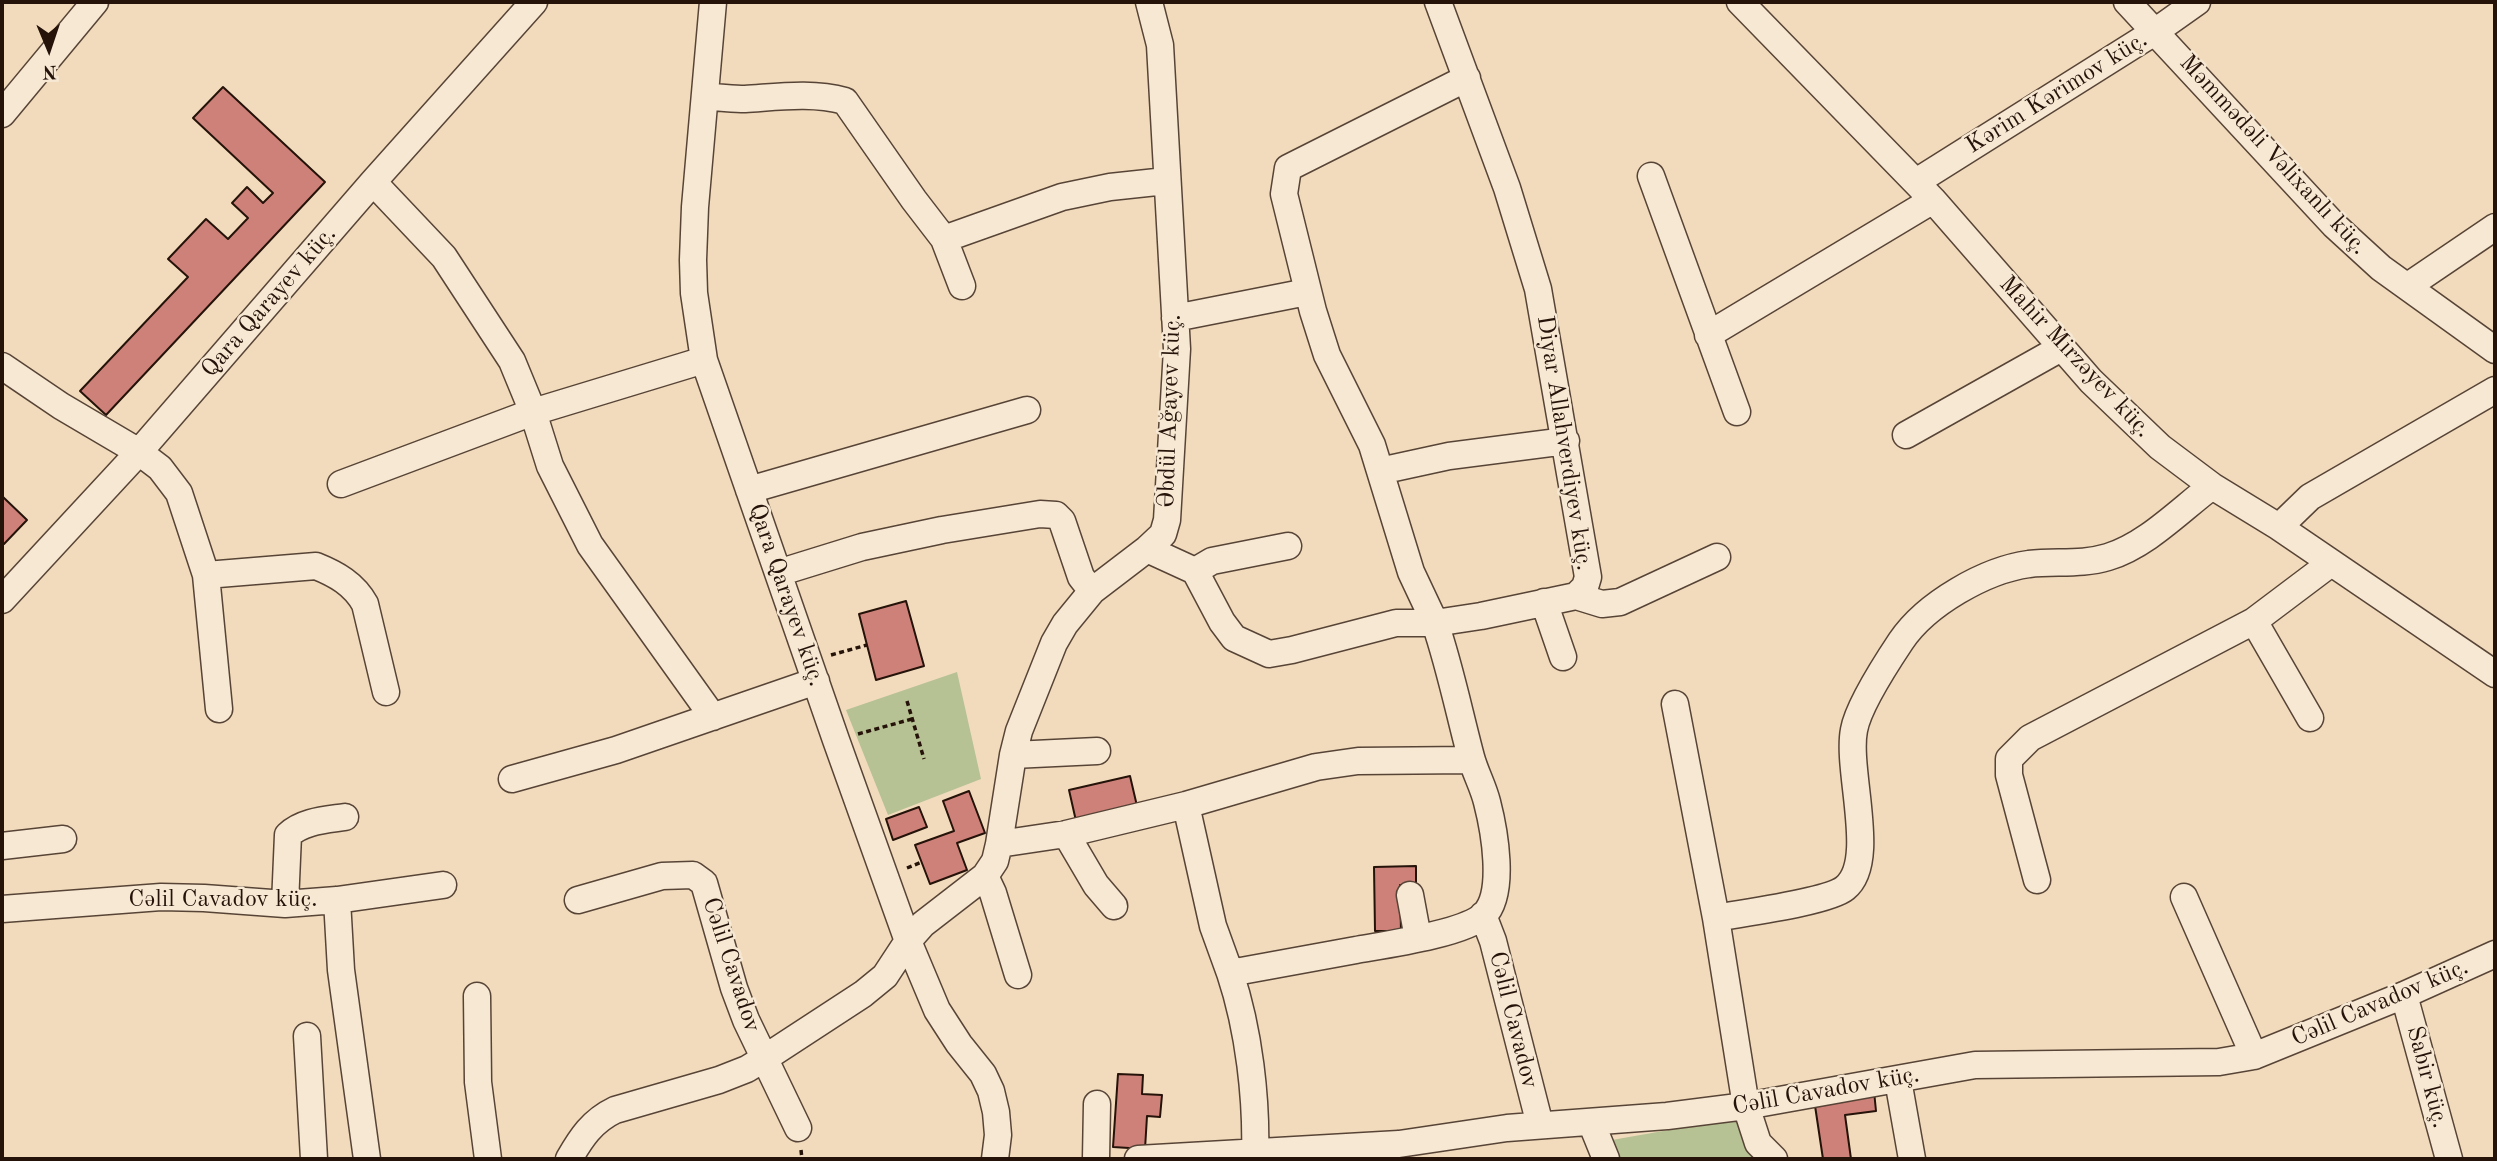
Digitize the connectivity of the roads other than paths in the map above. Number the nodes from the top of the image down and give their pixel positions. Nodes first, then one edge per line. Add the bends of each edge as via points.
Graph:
1 (94, 2) edge
2 (534, 2) edge
3 (713, 2) edge
4 (1149, 2) edge
5 (1438, 2) edge
6 (1740, 2) edge
7 (2127, 2) edge
8 (2197, 2) edge
9 (2156, 31) junction
10 (1468, 78) junction
11 (705, 97) junction
12 (2, 114) edge
13 (1650, 176) dead end
14 (1166, 181) junction
15 (373, 182) junction
16 (1924, 191) junction
17 (2495, 228) edge
18 (944, 239) junction
19 (962, 286) dead end
20 (2408, 286) junction
21 (1307, 292) junction
22 (1175, 318) junction
23 (1708, 335) junction
24 (2061, 348) junction
25 (2495, 350) edge
26 (704, 360) junction
27 (2, 366) edge
28 (2495, 390) edge
29 (1027, 410) dead end
30 (533, 412) junction
31 (1737, 412) dead end
32 (1906, 435) dead end
33 (1566, 440) junction
34 (139, 452) junction
35 (1380, 471) junction
36 (341, 484) dead end
37 (2212, 486) junction
38 (749, 490) junction
39 (2279, 527) junction
40 (1288, 546) dead end
41 (1147, 549) junction
42 (1717, 557) dead end
43 (2331, 563) junction
44 (1195, 571) junction
45 (778, 573) junction
46 (206, 575) junction
47 (1092, 591) junction
48 (1576, 596) junction
49 (2, 600) edge
50 (1544, 602) junction
51 (2254, 621) junction
52 (1435, 623) junction
53 (1563, 657) dead end
54 (812, 671) junction
55 (2495, 674) edge
56 (386, 692) dead end
57 (1675, 704) dead end
58 (219, 709) dead end
59 (713, 717) junction
60 (2310, 718) dead end
61 (1097, 751) dead end
62 (1013, 755) junction
63 (1471, 760) junction
64 (512, 779) dead end
65 (1186, 804) junction
66 (345, 817) dead end
67 (1066, 834) junction
68 (63, 839) dead end
69 (999, 844) junction
70 (2, 846) edge
71 (985, 876) junction
72 (2037, 880) dead end
73 (443, 885) dead end
74 (1410, 895) dead end
75 (2184, 897) dead end
76 (337, 900) junction
77 (578, 900) dead end
78 (285, 904) junction
79 (1114, 906) dead end
80 (2, 909) edge
81 (1483, 915) junction
82 (1716, 918) junction
83 (1418, 939) junction
84 (908, 941) junction
85 (2495, 954) edge
86 (1230, 973) junction
87 (1018, 975) dead end
88 (2404, 995) junction
89 (477, 996) dead end
90 (307, 1037) dead end
91 (2254, 1056) junction
92 (765, 1058) junction
93 (1898, 1080) junction
94 (1097, 1104) dead end
95 (1746, 1106) junction
96 (1591, 1122) junction
97 (1540, 1125) junction
98 (797, 1128) dead end
99 (1255, 1155) edge
100 (314, 1159) edge
101 (367, 1159) edge
102 (488, 1159) edge
103 (569, 1159) edge
104 (995, 1159) edge
105 (1096, 1159) edge
106 (1138, 1159) edge
107 (1606, 1159) edge
108 (1774, 1159) edge
109 (1912, 1159) edge
110 (2449, 1159) edge

1 - 12 street
2 - 15 street, Qara Qarayev küç.
3 - 11 street, Qara Qarayev küç.
4 - 14 street, Əbdül Ağayev küç. via 1160,45
5 - 10 street, Diyar Allahverdiyev küç.
6 - 16 street, Mahir Mirzəyev küç.
7 - 9 street, Məmmədəli Vəlixanlı küç.
8 - 9 street, Kərim Kərimov küç.
9 - 16 street, Kərim Kərimov küç.
9 - 20 street, Məmmədəli Vəlixanlı küç. via 2334,225
10 - 21 street via 1288,168 1284,194
10 - 33 street, Diyar Allahverdiyev küç. via 1538,289
11 - 18 street via 783,95 845,101
11 - 26 street, Qara Qarayev küç. via 693,260
13 - 23 street
14 - 18 street via 1062,197
14 - 22 street, Əbdül Ağayev küç.
15 - 30 street via 444,257 512,361
15 - 34 street, Qara Qarayev küç.
16 - 23 street, Kərim Kərimov küç.
16 - 24 street, Mahir Mirzəyev küç.
17 - 20 street
18 - 19 street
20 - 25 street, Məmmədəli Vəlixanlı küç.
21 - 22 street
21 - 35 street via 1327,355 1372,445
22 - 41 street, Əbdül Ağayev küç. via 1167,520 1163,534
23 - 31 street
24 - 32 street
24 - 37 street, Mahir Mirzəyev küç. via 2160,447
26 - 30 street
26 - 38 street, Qara Qarayev küç.
27 - 34 street
28 - 39 street via 2309,497
29 - 38 street
30 - 36 street
30 - 59 street via 550,466 590,545
33 - 35 street
33 - 48 street, Diyar Allahverdiyev küç. via 1588,577
34 - 46 street via 160,468 179,493
34 - 49 street, Qara Qarayev küç.
35 - 52 street via 1410,572
37 - 39 street, Mahir Mirzəyev küç.
37 - 82 street via 2138,544 2088,562 2004,569 1972,583 1921,618 1902,640 1854,729 1859,870 1845,888 1827,897
38 - 45 street, Qara Qarayev küç.
39 - 43 street, Mahir Mirzəyev küç.
40 - 44 street via 1212,561
41 - 44 street
41 - 47 street, Əbdül Ağayev küç.
42 - 48 street via 1620,602 1602,604
43 - 51 street
43 - 55 street, Mahir Mirzəyev küç.
44 - 52 street, Diyar Allahverdiyev küç. via 1234,638 1269,654 1396,623
45 - 47 street via 862,547 1041,514 1056,515 1062,521 1081,577
45 - 54 street, Qara Qarayev küç.
46 - 56 street via 316,566 333,572 358,591 365,604
46 - 58 street
47 - 62 street, Əbdül Ağayev küç. via 1054,643
48 - 50 street, Diyar Allahverdiyev küç.
50 - 52 street, Diyar Allahverdiyev küç.
50 - 53 street
51 - 60 street
51 - 72 street via 2030,738 2009,759 2009,775
52 - 63 street
54 - 59 street
54 - 84 street, Qara Qarayev küç.
57 - 82 street
59 - 64 street
61 - 62 street
62 - 69 street, Əbdül Ağayev küç.
63 - 65 street via 1358,761 1316,767
63 - 81 street via 1493,828 1497,873 1493,898
65 - 67 street
65 - 86 street via 1213,926
66 - 78 street via 307,823 288,835
67 - 69 street
67 - 79 street
68 - 70 street
69 - 71 street, Əbdül Ağayev küç.
71 - 84 street, Əbdül Ağayev küç.
71 - 87 street
73 - 76 street, Cəlil Cavadov küç.
74 - 83 street
75 - 91 street
76 - 78 street, Cəlil Cavadov küç.
76 - 101 street via 341,970
77 - 92 street, Cəlil Cavadov via 662,876 692,875 705,883 734,989
78 - 80 street, Cəlil Cavadov küç. via 160,897
81 - 83 street via 1458,928
81 - 97 street, Cəlil Cavadov
82 - 95 street
83 - 86 street
84 - 92 street, Əbdül Ağayev küç. via 885,976
84 - 104 street, Qara Qarayev küç. via 937,1010 991,1091 998,1135
85 - 88 street, Cəlil Cavadov küç.
86 - 99 street via 1249,1055
88 - 91 street, Cəlil Cavadov küç.
88 - 110 street, Sabir küç.
89 - 102 street via 478,1082
90 - 100 street
91 - 93 street, Cəlil Cavadov küç. via 2219,1062 1975,1065
92 - 98 street, Cəlil Cavadov
92 - 103 street, Əbdül Ağayev küç. via 719,1080 601,1117
93 - 95 street, Cəlil Cavadov küç.
93 - 109 street
94 - 105 street
95 - 96 street, Cəlil Cavadov küç.
95 - 108 street via 1758,1143
96 - 97 street, Cəlil Cavadov küç.
96 - 107 street
97 - 99 street, Cəlil Cavadov küç. via 1399,1144
99 - 106 street, Cəlil Cavadov küç.

